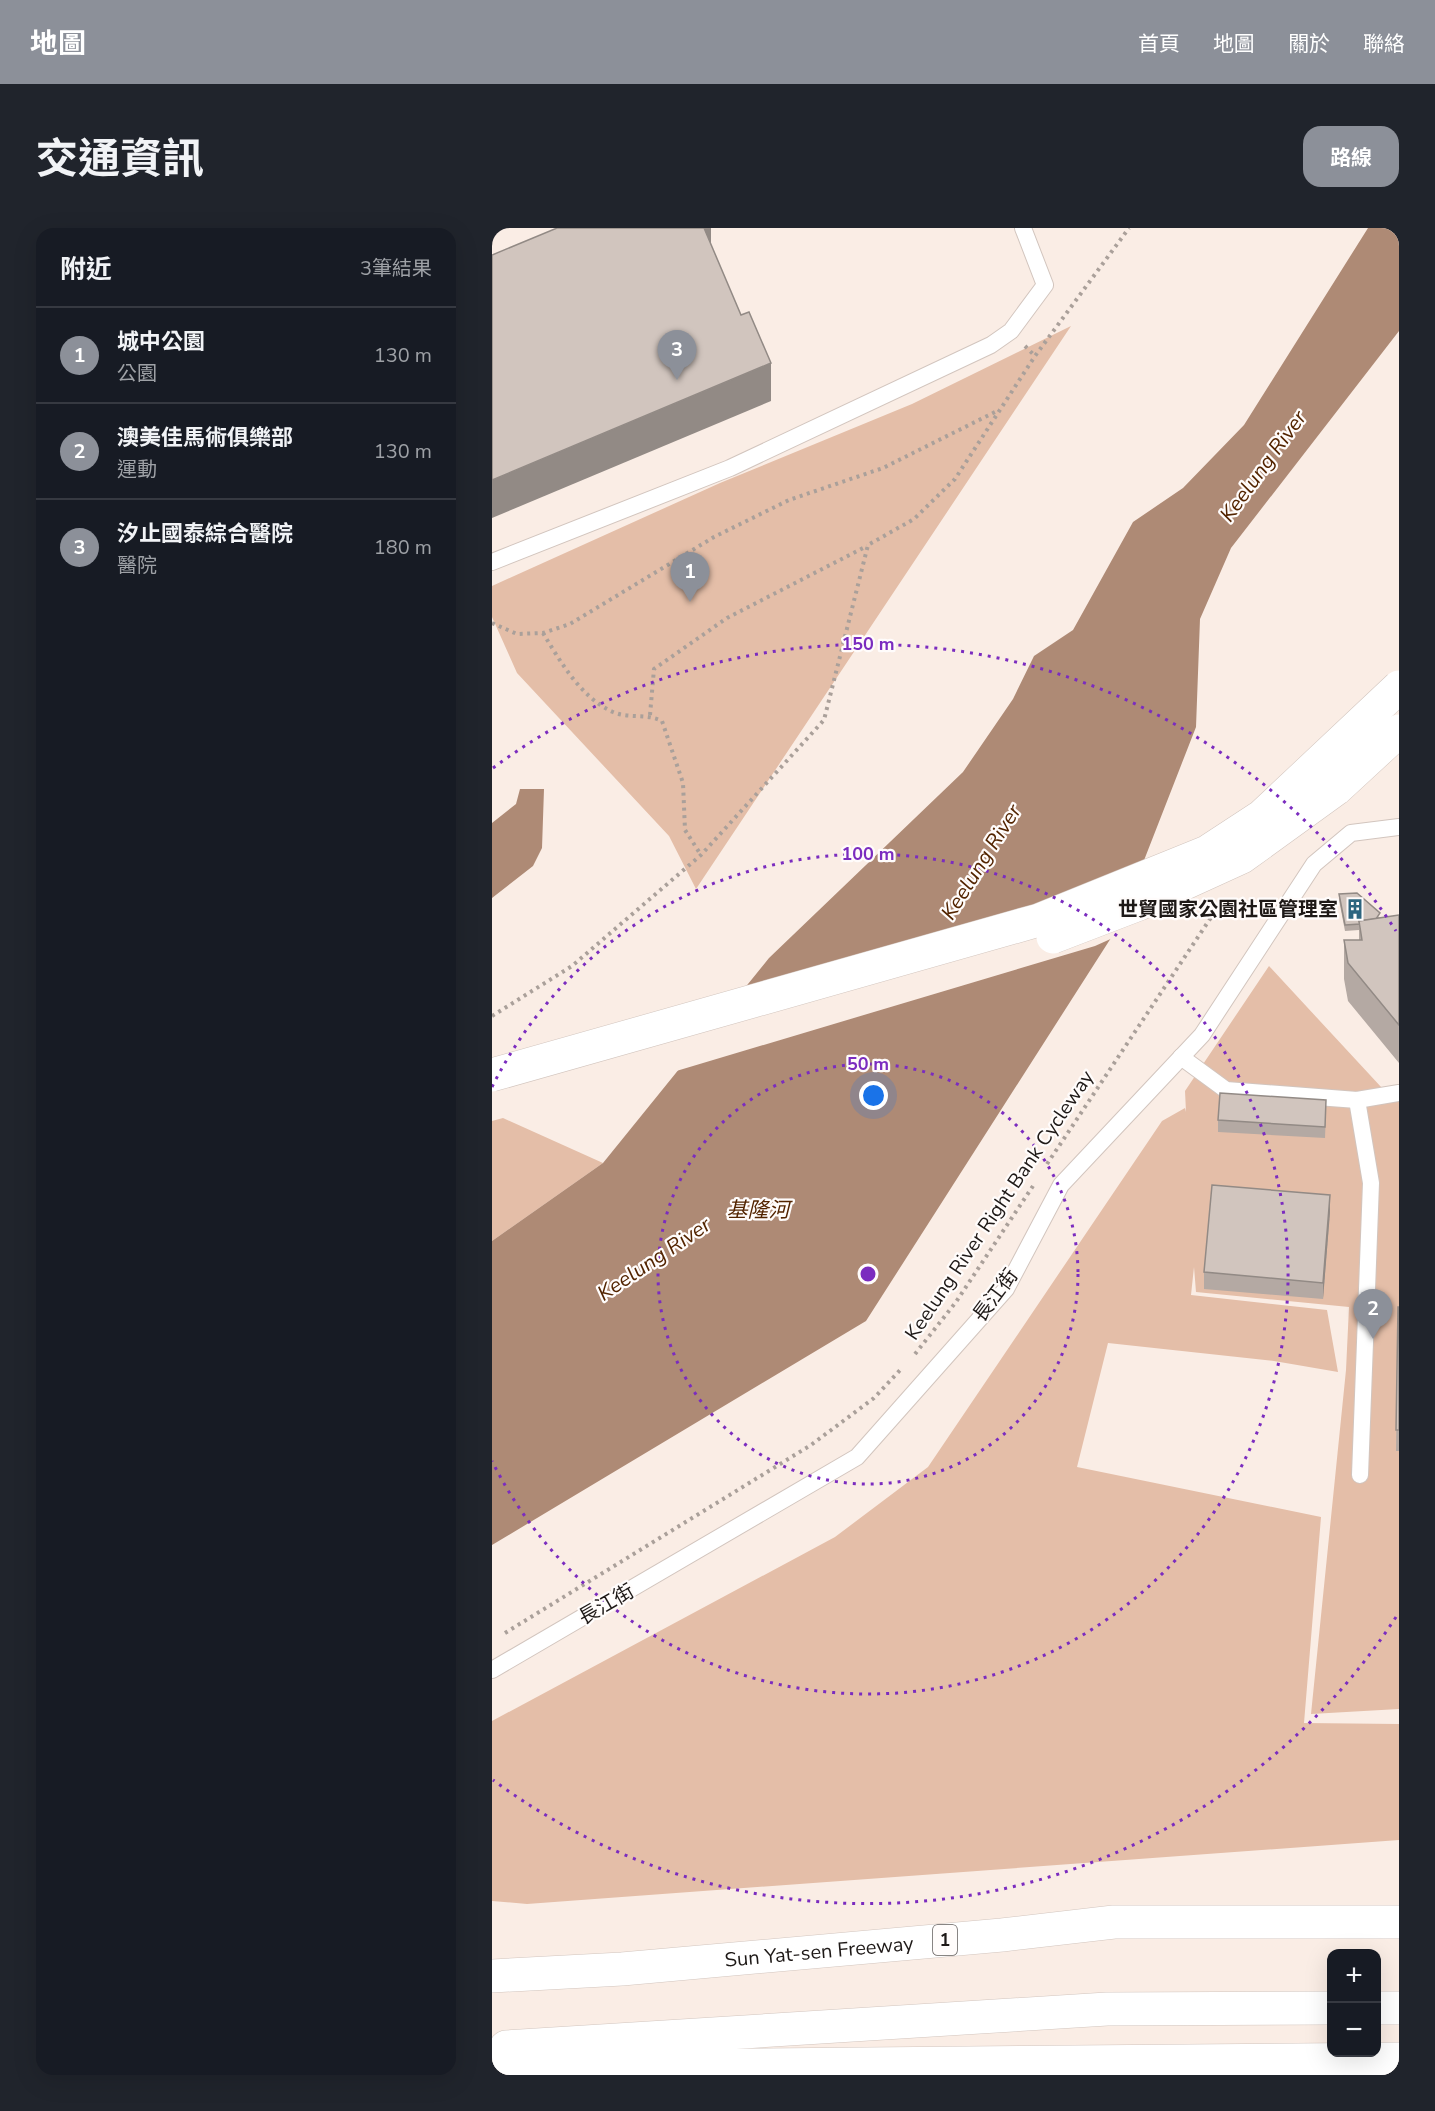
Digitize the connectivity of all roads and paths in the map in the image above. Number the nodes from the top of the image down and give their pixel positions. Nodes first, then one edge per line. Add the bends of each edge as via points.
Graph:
1 (1023, 228) edge
2 (1129, 228) edge
3 (1000, 410) junction
4 (868, 545) junction
5 (492, 562) edge
6 (492, 623) edge
7 (543, 633) junction
8 (1399, 687) edge
9 (650, 715) junction
10 (1399, 731) edge
11 (1399, 827) edge
12 (701, 855) junction
13 (1224, 898) dead end
14 (492, 1016) edge
15 (1181, 1058) junction
16 (492, 1075) edge
17 (1399, 1093) edge
18 (492, 1097) edge
19 (1357, 1100) junction
20 (1041, 1173) dead end
21 (1035, 1183) dead end
22 (1360, 1475) dead end
23 (502, 1635) dead end
24 (492, 1670) edge
25 (1399, 1922) edge
26 (492, 1976) edge
27 (1327, 2008) edge
28 (1381, 2008) edge
29 (1399, 2008) edge
30 (492, 2048) edge
31 (1399, 2059) edge
32 (492, 2062) edge

1 - 5 lane via 1045,285 1011,331 991,345 730,468
2 - 3 path
3 - 4 path via 955,479 914,519
3 - 7 path via 883,468 789,500 714,537 570,624
4 - 9 path via 727,618 654,669
4 - 12 path via 824,720
6 - 7 path via 517,634
7 - 9 path via 581,688 611,711 627,716
8 - 16 highway, bridge via 1262,816 1207,852 1038,920
9 - 12 path via 662,721 683,783 685,830
10 - 18 highway, bridge via 1336,789 1242,857 1068,933
11 - 15 lane, 長江街 via 1351,833 1314,864 1202,1035
12 - 14 path via 572,966
13 - 20 path, Keelung River Right Bank Cycleway
15 - 19 lane via 1226,1090
15 - 24 lane, 長江街 via 1061,1185 1006,1288 857,1457
17 - 19 lane
19 - 22 lane via 1371,1183
21 - 23 path, Keelung River Right Bank Cycleway via 956,1302 910,1361 874,1398 811,1445
25 - 26 highway, Sun Yat-sen Freeway / 1 via 1114,1922 634,1968
27 - 30 highway via 1107,2009
28 - 29 highway
31 - 32 highway via 551,2067

